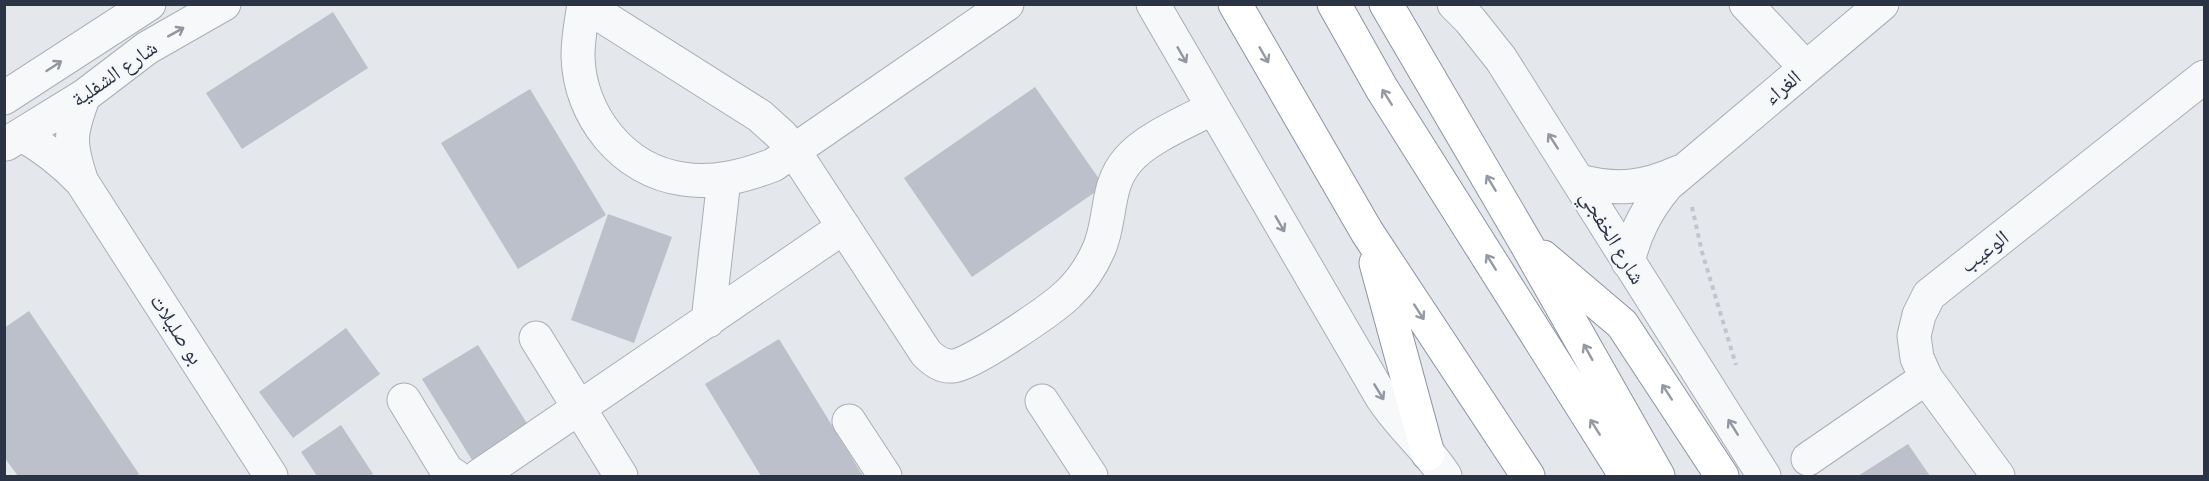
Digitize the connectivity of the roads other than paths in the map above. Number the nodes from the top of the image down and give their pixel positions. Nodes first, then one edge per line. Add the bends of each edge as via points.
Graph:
1 (149, 4) edge
2 (224, 4) edge
3 (1007, 4) edge
4 (1153, 4) edge
5 (1235, 4) edge
6 (1334, 4) edge
7 (1386, 4) edge
8 (1454, 4) edge
9 (1746, 4) edge
10 (1882, 4) edge
11 (583, 5) edge
12 (1805, 68) junction
13 (2205, 77) edge
14 (84, 96) junction
15 (4, 98) edge
16 (1213, 108) junction
17 (13, 140) edge
18 (794, 151) junction
19 (1684, 171) junction
20 (724, 179) junction
21 (1579, 181) junction
22 (82, 182) junction
23 (844, 227) junction
24 (1367, 232) junction
25 (1527, 245) junction
26 (1628, 262) junction
27 (708, 321) junction
28 (536, 338) dead end
29 (1926, 378) junction
30 (404, 400) dead end
31 (1042, 401) dead end
32 (580, 409) junction
33 (849, 421) dead end
34 (1808, 459) dead end
35 (1437, 465) edge
36 (271, 477) edge
37 (455, 477) edge
38 (479, 477) edge
39 (621, 477) edge
40 (885, 477) edge
41 (1091, 477) edge
42 (1527, 477) edge
43 (1626, 477) edge
44 (1658, 477) edge
45 (1722, 477) edge
46 (1764, 477) edge
47 (1998, 477) edge

15 -> 1 street, شارع الشفلية
14 -> 2 street, شارع الشفلية via 147,48
3 - 18 street
4 -> 16 street
5 -> 24 highway
43 -> 6 highway via 1382,89
25 -> 7 highway
21 -> 8 street, شارع الخفجي via 1501,59
9 - 12 street
10 - 12 street, الغراء
11 - 18 street via 760,116
11 - 20 street via 578,48 581,80 596,120 609,138 624,153 661,174 703,181
12 - 19 street, الغراء
13 - 29 street, الوعيب via 1929,295 1914,336 1917,358
14 - 17 street, شارع الشفلية
14 - 22 street, بو صليلات via 73,124 72,154
16 - 23 street via 1141,147 1120,170 1113,183 1099,249 1070,293 1051,310 960,365 942,365 926,353
16 -> 35 street via 1390,411
17 - 22 street, بو صليلات via 58,158
18 - 20 street via 773,165
18 - 23 street
19 - 21 street, الغراء via 1643,186 1621,188
19 - 26 street, الغراء via 1653,202 1633,241
20 - 27 street
21 - 26 street, شارع الخفجي
22 - 36 street, بو صليلات
23 - 27 street
24 - 35 highway
24 -> 42 highway
44 -> 25 highway
45 -> 25 highway via 1622,324
46 -> 26 street, شارع الخفجي
27 - 32 street
28 - 32 street
29 - 34 street
29 - 47 street, الوعيب
30 - 37 street via 447,471
31 - 41 street
32 - 38 street
32 - 39 street
33 - 40 street

